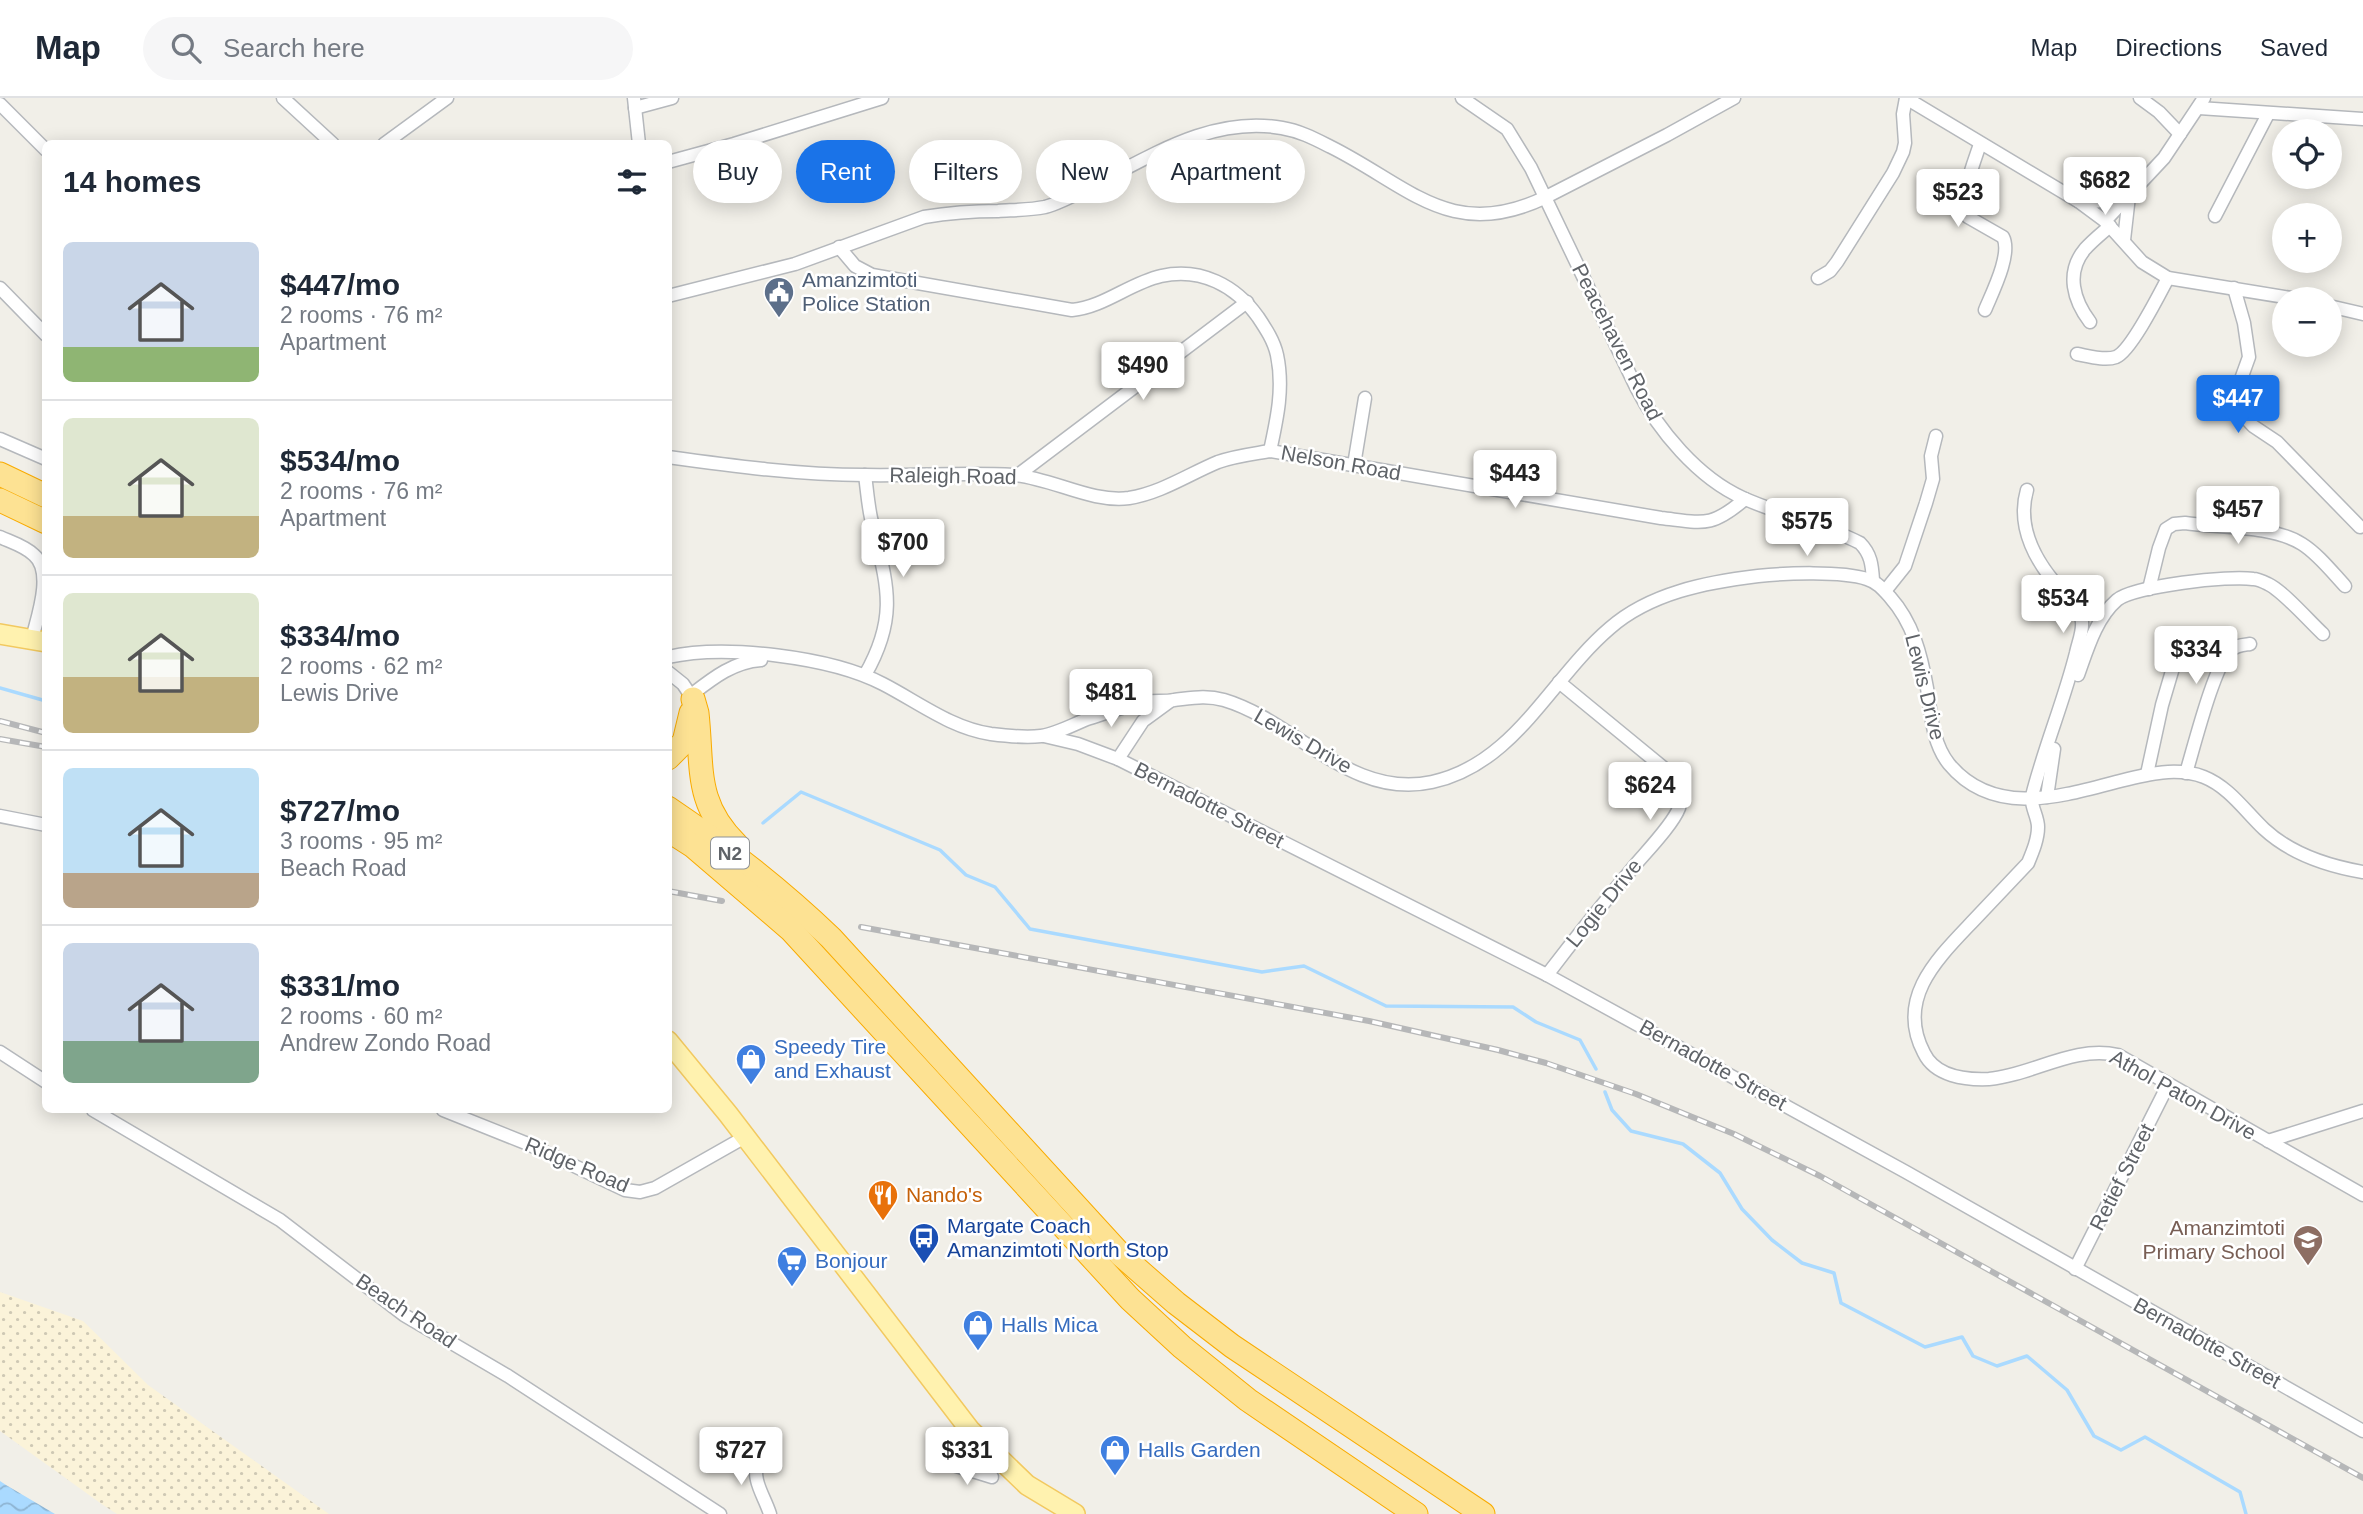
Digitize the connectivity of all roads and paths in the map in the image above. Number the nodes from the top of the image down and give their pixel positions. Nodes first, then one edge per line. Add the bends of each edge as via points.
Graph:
1 (283, 98) edge
2 (447, 98) edge
3 (672, 98) edge
4 (882, 98) edge
5 (1462, 98) edge
6 (1734, 98) edge
7 (1906, 98) edge
8 (2140, 98) edge
9 (863, 101) edge
10 (635, 103) edge
11 (2201, 103) edge
12 (0, 104) edge
13 (2268, 114) junction
14 (2363, 119) edge
15 (2180, 134) junction
16 (329, 140) edge
17 (389, 140) edge
18 (639, 140) edge
19 (1980, 144) junction
20 (42, 146) edge
21 (672, 161) edge
22 (2129, 196) junction
23 (1544, 198) junction
24 (2078, 201) junction
25 (2215, 216) dead end
26 (2107, 223) junction
27 (2124, 240) junction
28 (839, 247) junction
29 (1818, 278) dead end
30 (2168, 278) junction
31 (0, 288) edge
32 (2234, 288) junction
33 (672, 295) edge
34 (2272, 295) edge
35 (1247, 302) junction
36 (2342, 309) edge
37 (1985, 310) dead end
38 (2363, 314) edge
39 (2090, 322) dead end
40 (42, 331) edge
41 (2077, 354) dead end
42 (1365, 398) dead end
43 (1936, 436) dead end
44 (0, 439) edge
45 (1270, 451) junction
46 (42, 457) edge
47 (672, 457) edge
48 (1354, 465) junction
49 (0, 474) edge
50 (865, 475) junction
51 (1018, 475) junction
52 (2027, 490) dead end
53 (42, 494) edge
54 (1745, 499) junction
55 (0, 500) edge
56 (42, 520) edge
57 (2360, 527) dead end
58 (0, 537) edge
59 (42, 568) edge
60 (1873, 580) junction
61 (42, 584) edge
62 (2345, 586) dead end
63 (2149, 589) junction
64 (1885, 591) junction
65 (0, 634) edge
66 (2323, 634) dead end
67 (39, 641) edge
68 (2250, 644) dead end
69 (672, 656) edge
70 (786, 657) junction
71 (2175, 661) dead end
72 (865, 675) junction
73 (672, 676) edge
74 (1559, 682) junction
75 (692, 697) junction
76 (1173, 701) junction
77 (1044, 736) junction
78 (672, 754) edge
79 (1118, 759) junction
80 (2186, 773) junction
81 (2147, 774) junction
82 (2047, 797) junction
83 (2031, 800) junction
84 (672, 811) edge
85 (0, 816) edge
86 (42, 824) edge
87 (672, 833) edge
88 (2363, 872) edge
89 (811, 919) junction
90 (1547, 975) junction
91 (672, 1046) edge
92 (0, 1052) edge
93 (42, 1080) edge
94 (2168, 1084) junction
95 (2363, 1111) edge
96 (98, 1113) edge
97 (450, 1113) edge
98 (745, 1137) junction
99 (2267, 1141) junction
100 (2363, 1195) edge
101 (2075, 1269) junction
102 (2363, 1431) edge
103 (758, 1460) dead end
104 (950, 1464) dead end
105 (992, 1477) dead end
106 (720, 1514) edge
107 (770, 1514) edge
108 (1075, 1514) edge
109 (1416, 1514) edge
110 (1483, 1514) edge

1 - 16 street
2 - 17 street
3 - 10 street
4 - 9 street
5 - 23 street, Peacehaven Road via 1514,137
6 - 23 street
7 - 19 street
7 - 29 street via 1905,142 1894,173 1837,262
8 - 15 street
9 - 21 street
10 - 18 street
11 - 13 street
11 - 15 street
12 - 20 street
13 - 14 street
13 - 25 street
15 - 22 street
19 - 24 street
19 - 37 street via 1964,212 2006,243
22 - 24 street
22 - 26 street
22 - 27 street
23 - 28 street via 1503,213 1454,212 1415,197 1308,135 1239,125 1201,133 1046,206 934,215
23 - 54 street, Peacehaven Road via 1655,421 1709,477
24 - 26 street
26 - 27 street
26 - 39 street via 2083,250 2076,266 2075,297
27 - 30 street via 2142,262
28 - 33 street via 794,264
28 - 35 street, Nelson Road via 855,266 872,275 1054,309 1088,309 1145,280 1172,274 1220,282
30 - 32 street
30 - 41 street via 2124,352 2112,358
31 - 40 street
32 - 34 street
32 - 57 street via 2249,357 2235,393 2240,412 2277,442
35 - 45 street, Nelson Road via 1270,334 1277,353 1279,408
35 - 51 street
36 - 38 street
42 - 48 street
43 - 64 street via 1926,503 1905,566
44 - 46 street
45 - 48 street, Nelson Road
45 - 51 street, Raleigh Road via 1224,460 1129,498 1109,498
47 - 50 street, Raleigh Road via 793,472
48 - 54 street, Nelson Road via 1696,522 1723,517
49 - 53 highway
50 - 51 street, Raleigh Road
50 - 72 street via 887,582 887,612 878,649
52 - 83 street via 2023,518 2029,542 2082,622
54 - 60 street, Peacehaven Road via 1860,543 1871,560
55 - 56 highway
58 - 59 street via 33,553
60 - 64 street, Lewis Drive
60 - 74 street, Lewis Drive via 1848,575 1766,575 1686,590 1650,602 1612,626
61 - 67 street
62 - 63 street via 2304,545 2286,536 2185,523 2166,529
63 - 66 street via 2254,579 2270,584
63 - 82 street via 2118,599 2088,646 2054,750
64 - 83 street, Lewis Drive via 1911,627 1931,718 1948,763 1982,790
65 - 67 main road
68 - 80 street via 2230,651 2220,666
69 - 70 street, Lewis Drive via 714,652
70 - 72 street, Lewis Drive
70 - 75 street via 723,671
71 - 81 street
72 - 77 street, Lewis Drive via 959,725 985,733
73 - 75 street
74 - 76 street, Lewis Drive via 1522,727 1483,761 1455,775 1411,785 1343,767 1257,713 1220,699 1194,696
74 - 90 street, Logie Drive via 1665,769 1680,798 1679,809 1662,833
75 - 78 highway via 684,742
75 - 89 highway via 705,800 712,814 726,835
76 - 77 street, Lewis Drive via 1149,701
76 - 79 street, Lewis Drive via 1143,721
77 - 79 street, Bernadotte Street
79 - 90 street, Bernadotte Street
80 - 81 street, Lewis Drive
80 - 88 street, Lewis Drive via 2207,778 2229,793 2268,833 2289,847 2316,861
81 - 82 street, Lewis Drive
82 - 83 street, Lewis Drive
83 - 94 street, Athol Paton Drive via 2038,827 2028,863 1925,977 1914,1022 1918,1043 1928,1061 1944,1073 1967,1078 2021,1074 2102,1051 2118,1055
84 - 89 highway, N2
85 - 86 street
87 - 109 highway, N2 via 791,930 1130,1299 1182,1347 1248,1400
89 - 110 highway, N2 via 1120,1254 1232,1346
90 - 101 street, Bernadotte Street
91 - 98 main road
92 - 93 street
94 - 99 street, Athol Paton Drive
94 - 101 street, Retief Street
95 - 99 street
96 - 106 street, Beach Road via 281,1220 404,1315 519,1383
97 - 98 street, Ridge Road via 625,1190 640,1192
98 - 108 main road via 970,1430 1027,1485
99 - 100 street, Athol Paton Drive
101 - 102 street, Bernadotte Street
103 - 107 street via 756,1480
104 - 105 street

